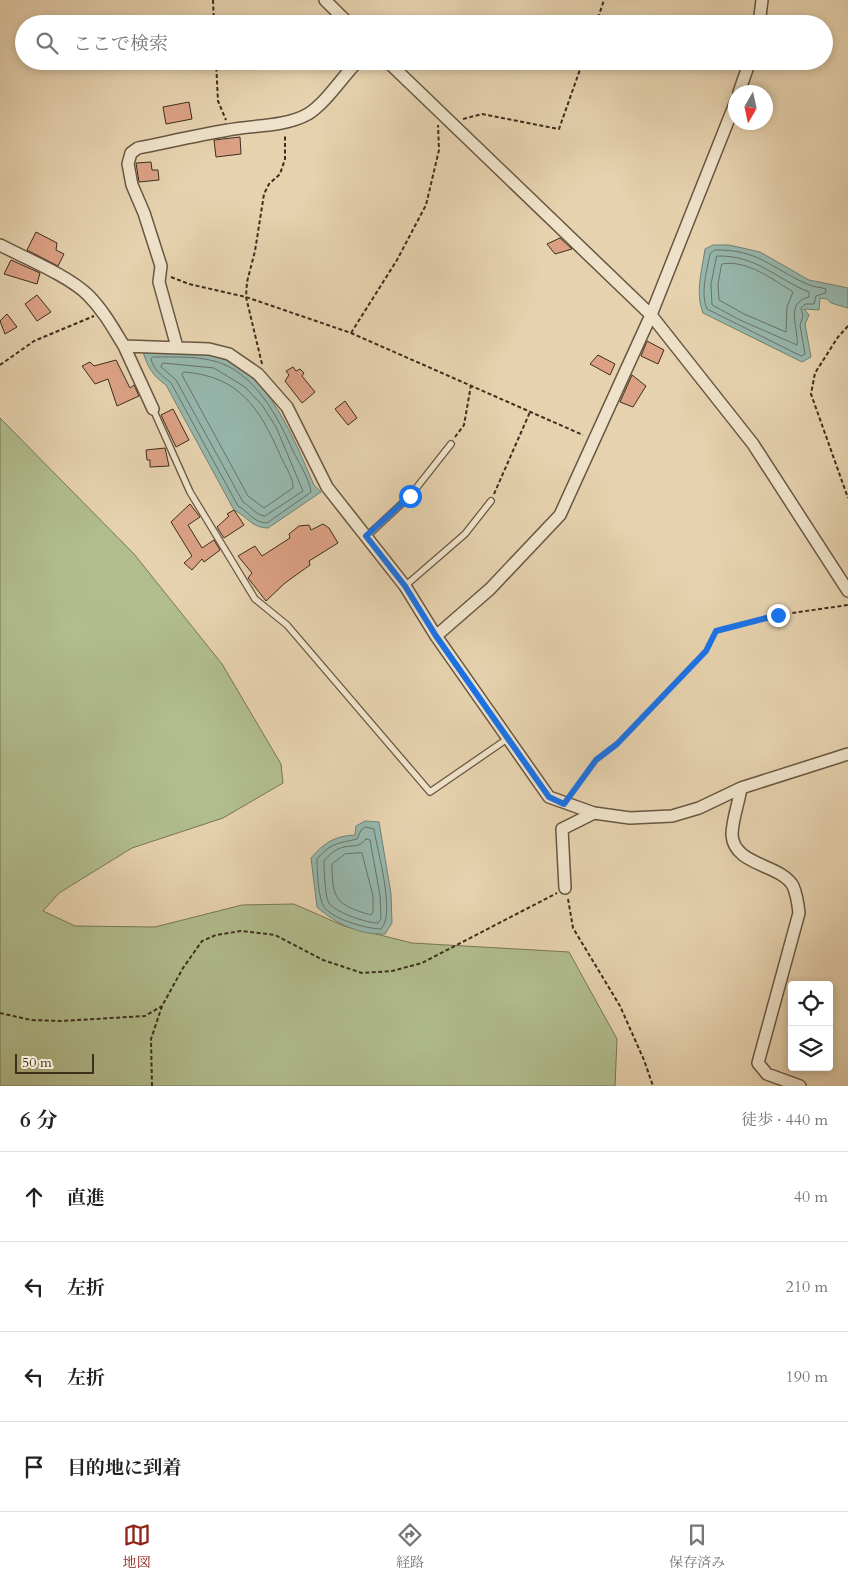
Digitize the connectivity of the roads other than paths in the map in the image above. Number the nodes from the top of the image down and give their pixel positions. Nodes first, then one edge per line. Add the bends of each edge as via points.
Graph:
1 (325, 0) edge
2 (762, 0) edge
3 (340, 15) edge
4 (760, 15) edge
5 (349, 70) edge
6 (396, 70) edge
7 (747, 70) edge
8 (741, 85) edge
9 (728, 121) edge
10 (0, 245) edge
11 (651, 315) junction
12 (124, 346) junction
13 (177, 347) junction
14 (152, 409) joint
15 (451, 444) road end
16 (491, 501) road end
17 (366, 536) junction
18 (405, 586) junction
19 (848, 591) edge
20 (436, 636) junction
21 (507, 739) junction
22 (848, 754) edge
23 (741, 788) junction
24 (594, 814) junction
25 (565, 888) road end
26 (800, 1086) edge

1 - 3 street
2 - 4 street
5 - 13 street via 322,104 306,115 285,122 229,129 131,152 128,164 132,185 161,266 159,282
6 - 11 street
7 - 8 street
9 - 11 street
10 - 12 street via 87,294 103,312
11 - 19 street via 753,444
11 - 20 street via 560,515 490,589
12 - 13 street
12 - 14 street
13 - 17 street via 229,354 258,374 287,407 327,487
14 - 21 lane via 190,492 255,598 287,625 430,792
15 - 17 lane via 410,496
16 - 18 lane via 465,534
17 - 18 street
18 - 20 street
20 - 21 street
21 - 24 street via 549,797
22 - 23 street
23 - 24 street via 699,808 672,816 630,818
23 - 26 street via 732,835 736,845 761,866 781,874 792,884 798,913 758,1063 767,1074
24 - 25 street via 562,829

